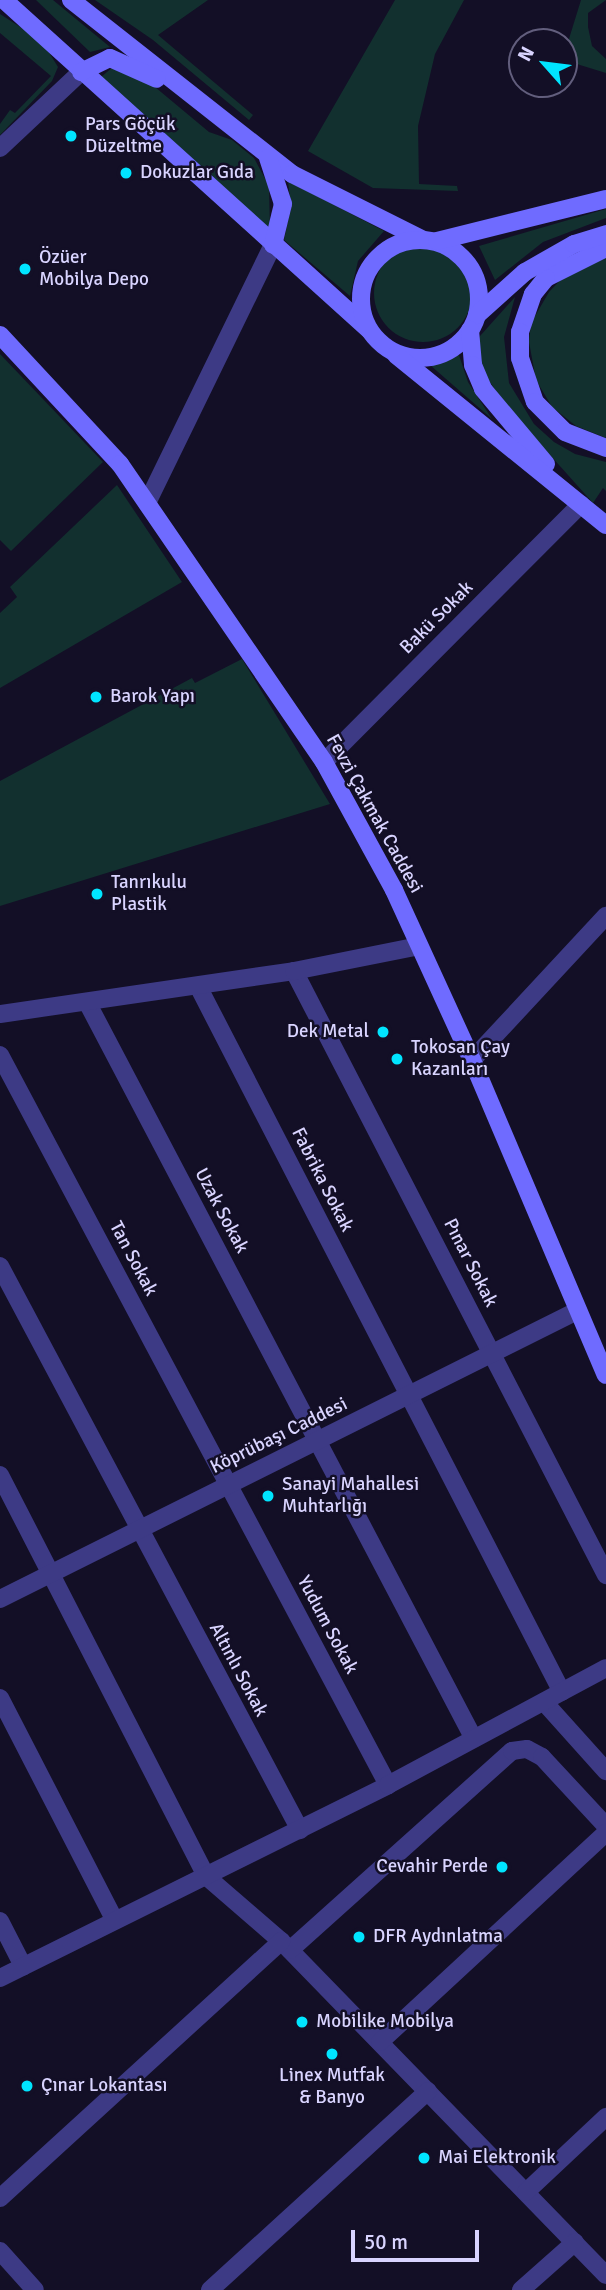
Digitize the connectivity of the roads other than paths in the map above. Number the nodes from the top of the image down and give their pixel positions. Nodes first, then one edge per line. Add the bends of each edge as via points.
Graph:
1 (5, 0) edge
2 (71, 0) edge
3 (81, 72) junction
4 (207, 106) junction
5 (0, 148) edge
6 (265, 153) junction
7 (606, 199) edge
8 (606, 233) edge
9 (429, 240) junction
10 (274, 245) junction
11 (606, 248) edge
12 (474, 323) junction
13 (369, 330) junction
14 (0, 335) edge
15 (391, 350) junction
16 (606, 448) edge
17 (147, 503) junction
18 (581, 503) junction
19 (606, 525) edge
20 (324, 762) junction
21 (606, 916) edge
22 (419, 946) junction
23 (294, 971) junction
24 (198, 986) junction
25 (87, 1002) junction
26 (0, 1014) edge
27 (0, 1055) edge
28 (472, 1060) junction
29 (0, 1266) edge
30 (577, 1311) junction
31 (493, 1353) junction
32 (606, 1375) edge
33 (410, 1394) junction
34 (318, 1440) junction
35 (0, 1475) edge
36 (229, 1484) junction
37 (139, 1529) junction
38 (51, 1574) junction
39 (606, 1575) edge
40 (0, 1599) edge
41 (606, 1668) edge
42 (562, 1692) junction
43 (0, 1698) edge
44 (544, 1702) junction
45 (474, 1739) junction
46 (606, 1771) edge
47 (388, 1785) junction
48 (606, 1826) edge
49 (300, 1830) junction
50 (606, 1833) edge
51 (207, 1877) junction
52 (114, 1919) junction
53 (0, 1921) edge
54 (285, 1945) junction
55 (23, 1966) junction
56 (0, 1978) edge
57 (380, 2042) junction
58 (428, 2091) junction
59 (606, 2117) edge
60 (526, 2192) junction
61 (0, 2198) edge
62 (575, 2242) junction
63 (0, 2251) edge
64 (606, 2274) edge
65 (36, 2290) edge
66 (211, 2290) edge
67 (521, 2290) edge

1 - 3 main road
2 - 4 main road
3 - 4 main road via 102,60 120,60
3 - 5 street
3 - 10 main road
4 - 6 main road
6 - 9 main road via 328,195
6 - 10 main road via 283,204
7 - 9 main road
8 - 12 main road via 574,244 525,272
9 - 12 main road via 454,249 472,270 480,297
9 - 13 main road via 391,247 368,269 360,300
10 - 13 main road
10 - 17 street
11 - 16 main road via 546,278 533,294 520,332 520,358 535,402 565,432
12 - 15 main road via 458,344 434,356 407,357
12 - 18 main road via 473,365 483,389
13 - 15 main road
14 - 17 main road, Fevzi Çakmak Caddesi via 78,415
15 - 18 main road
17 - 20 main road, Fevzi Çakmak Caddesi
18 - 19 main road
18 - 20 street, Bakü Sokak
20 - 22 main road, Fevzi Çakmak Caddesi
21 - 28 street
22 - 23 street
22 - 28 main road, Fevzi Çakmak Caddesi
23 - 24 street
23 - 31 street, Pınar Sokak
24 - 25 street
24 - 33 street, Fabrika Sokak
25 - 26 street
25 - 34 street, Uzak Sokak
27 - 36 street, Tan Sokak
28 - 30 main road, Fevzi Çakmak Caddesi
29 - 37 street, Altınlı Sokak
30 - 31 street, Köprübaşı Caddesi
30 - 32 main road, Fevzi Çakmak Caddesi
31 - 33 street, Köprübaşı Caddesi
31 - 39 street, Pınar Sokak
33 - 34 street, Köprübaşı Caddesi
33 - 42 street, Fabrika Sokak
34 - 36 street, Köprübaşı Caddesi
34 - 45 street, Uzak Sokak
35 - 38 street
36 - 37 street, Köprübaşı Caddesi
36 - 47 street, Yudum Sokak
37 - 38 street, Köprübaşı Caddesi
37 - 49 street, Altınlı Sokak
38 - 40 street, Köprübaşı Caddesi
38 - 51 street
41 - 42 street
42 - 44 street
43 - 52 street
44 - 45 street
44 - 46 street
45 - 47 street
47 - 49 street
48 - 54 street via 542,1757 527,1749 512,1751
49 - 51 street
50 - 57 street
51 - 52 street
51 - 54 street
52 - 55 street
53 - 55 street
54 - 57 street
54 - 61 street
55 - 56 street
57 - 58 street
58 - 60 street
58 - 66 street
59 - 60 street
60 - 62 street
62 - 64 street
62 - 67 street
63 - 65 street

